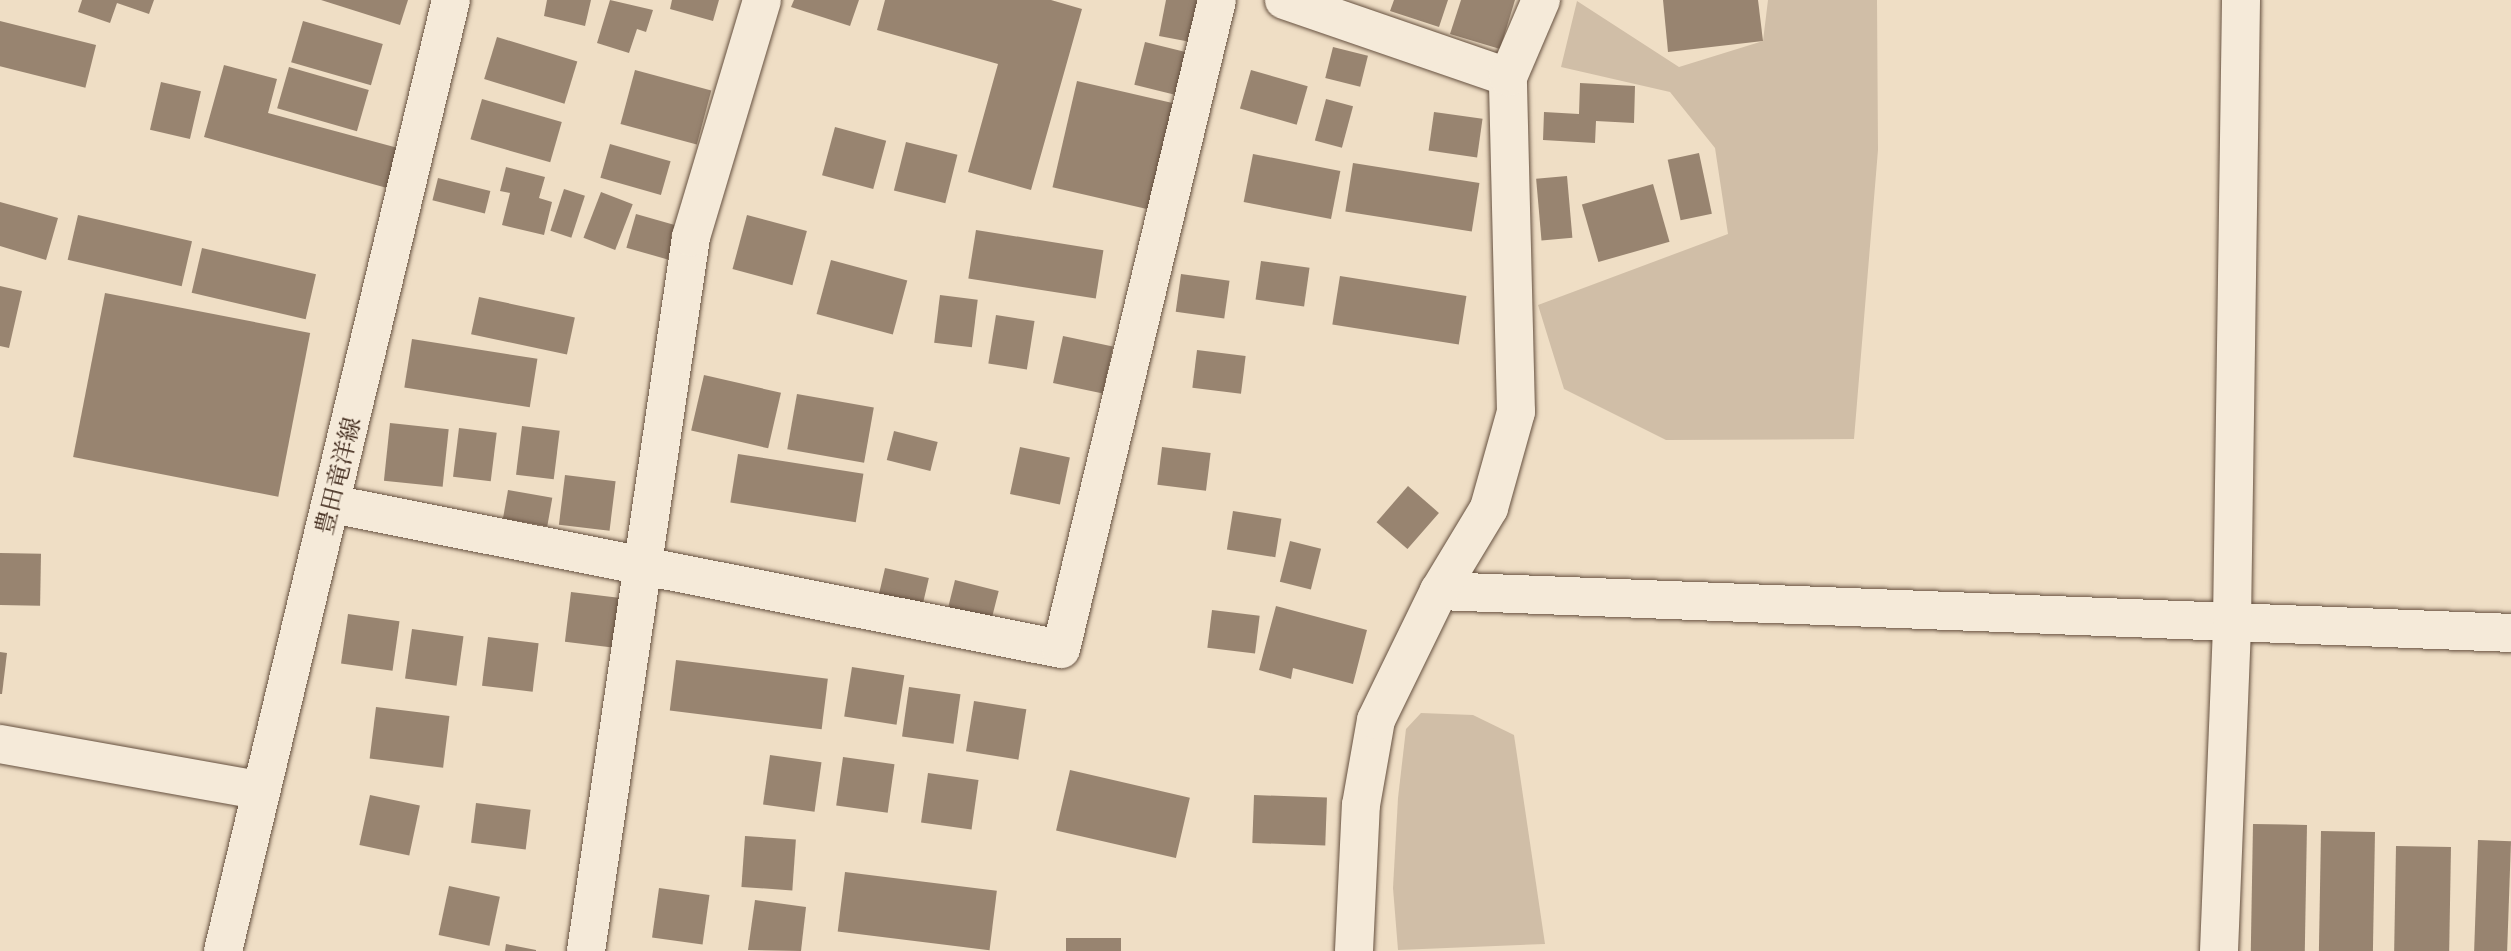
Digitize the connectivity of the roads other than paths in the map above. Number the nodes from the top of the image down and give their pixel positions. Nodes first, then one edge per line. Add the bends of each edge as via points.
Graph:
1 (451, 0) edge
2 (762, 0) edge
3 (1217, 0) edge
4 (1284, 0) edge
5 (1541, 0) edge
6 (2241, 0) edge
7 (1508, 77) junction
8 (332, 504) junction
9 (639, 563) junction
10 (1439, 591) junction
11 (2232, 622) junction
12 (2511, 634) edge
13 (0, 744) edge
14 (259, 790) junction
15 (223, 951) edge
16 (586, 951) edge
17 (1354, 951) edge
18 (2219, 951) edge

1 - 8 street, 豊田竜洋線
2 - 9 street via 691,237
3 - 9 street via 1061,649
4 - 7 street
5 - 7 street
6 - 11 street
7 - 10 street via 1517,412 1489,508
8 - 9 street
8 - 14 street, 豊田竜洋線
9 - 16 street
10 - 11 street
10 - 17 street via 1376,720 1361,805
11 - 12 street
11 - 18 street
13 - 14 street
14 - 15 street, 豊田竜洋線

